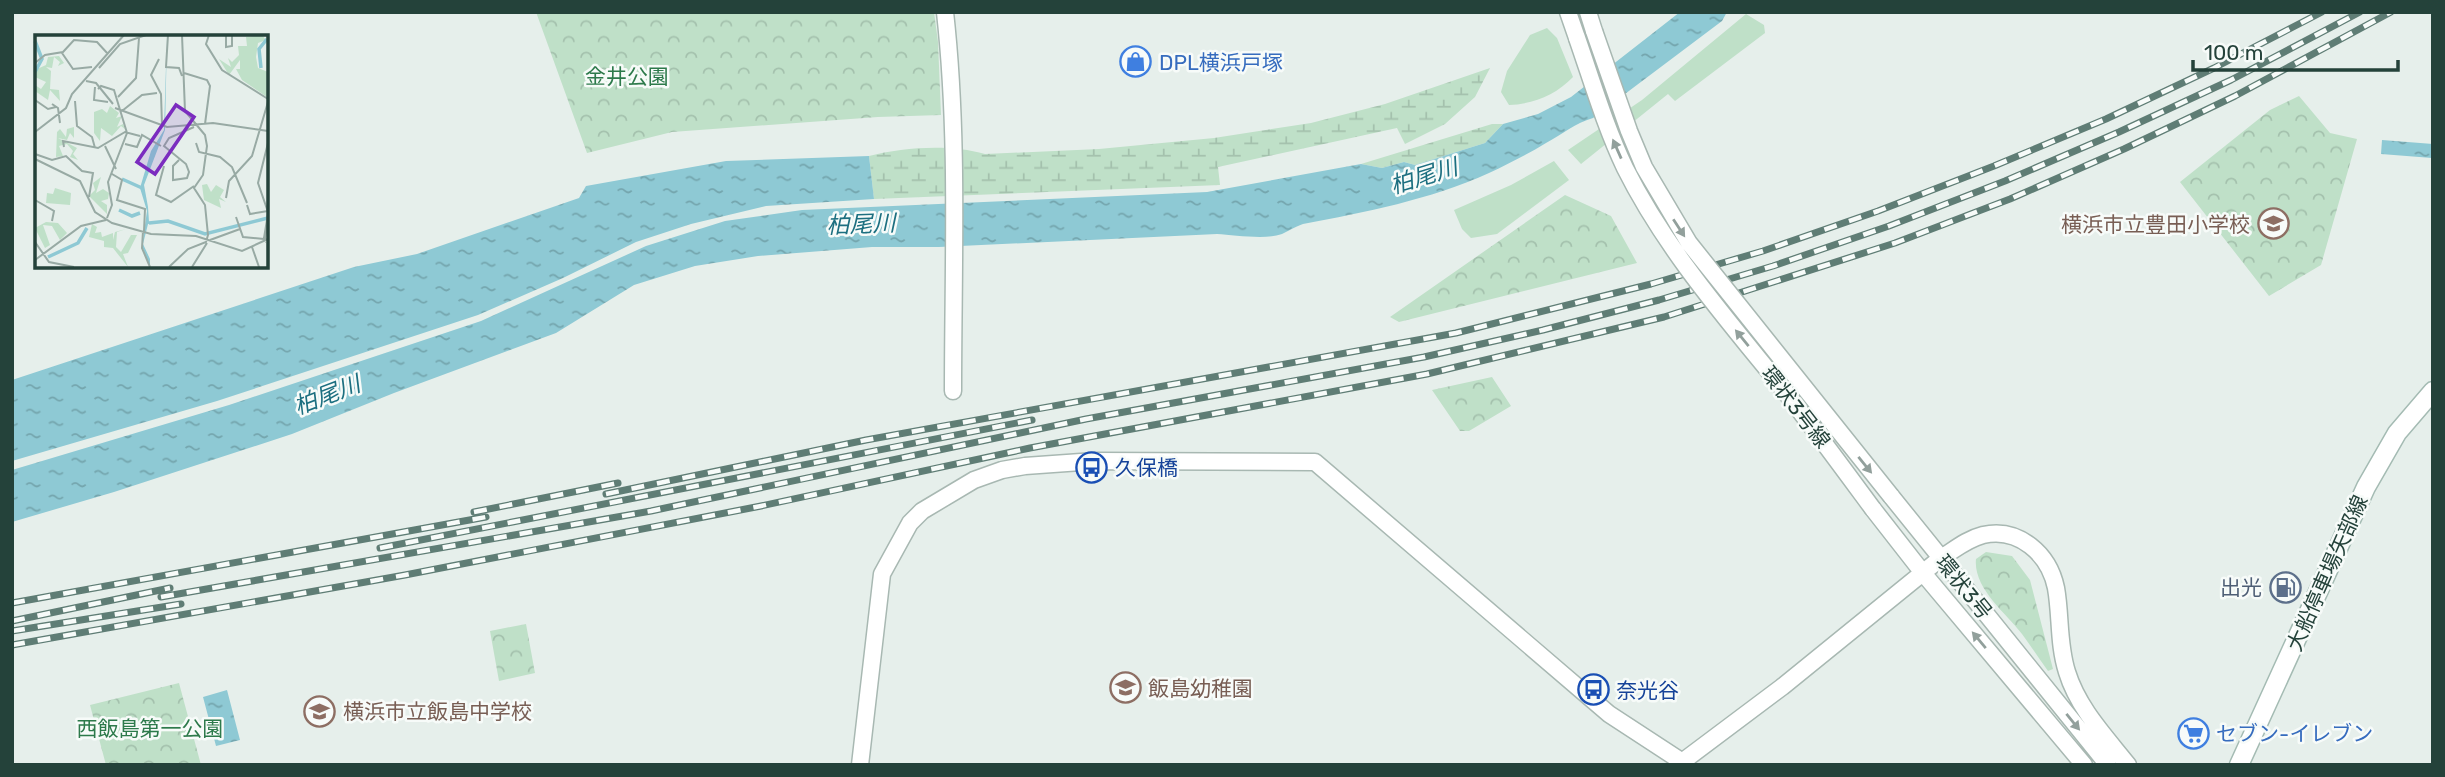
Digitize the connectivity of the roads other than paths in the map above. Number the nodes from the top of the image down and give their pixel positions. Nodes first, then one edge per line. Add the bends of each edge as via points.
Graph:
1 (945, 12) edge
2 (1568, 12) edge
3 (1588, 12) edge
4 (953, 391) dead end
5 (2433, 391) edge
6 (1891, 496) joint
7 (1941, 558) junction
8 (1923, 573) junction
9 (1685, 763) edge
10 (860, 765) edge
11 (2084, 765) edge
12 (2109, 765) edge
13 (2128, 765) edge
14 (2239, 765) edge

1 - 4 street via 953,147
8 -> 2 street, 環状3号線, bridge via 1659,227 1608,128
3 -> 6 street, 環状3号線, bridge via 1629,131 1671,215 1727,293
5 - 14 main road, 大船停車場矢部線 via 2397,433 2366,487
6 - 7 street, 環状3号
7 - 8 street
7 -> 12 street, 環状3号
7 - 13 street via 1969,540 1994,534 2020,539 2039,552 2052,573 2062,653 2073,688
8 - 9 street
11 -> 8 street, 環状3号線
9 - 10 street via 1609,714 1315,461 1104,460 1002,470 952,492 910,523 882,574

